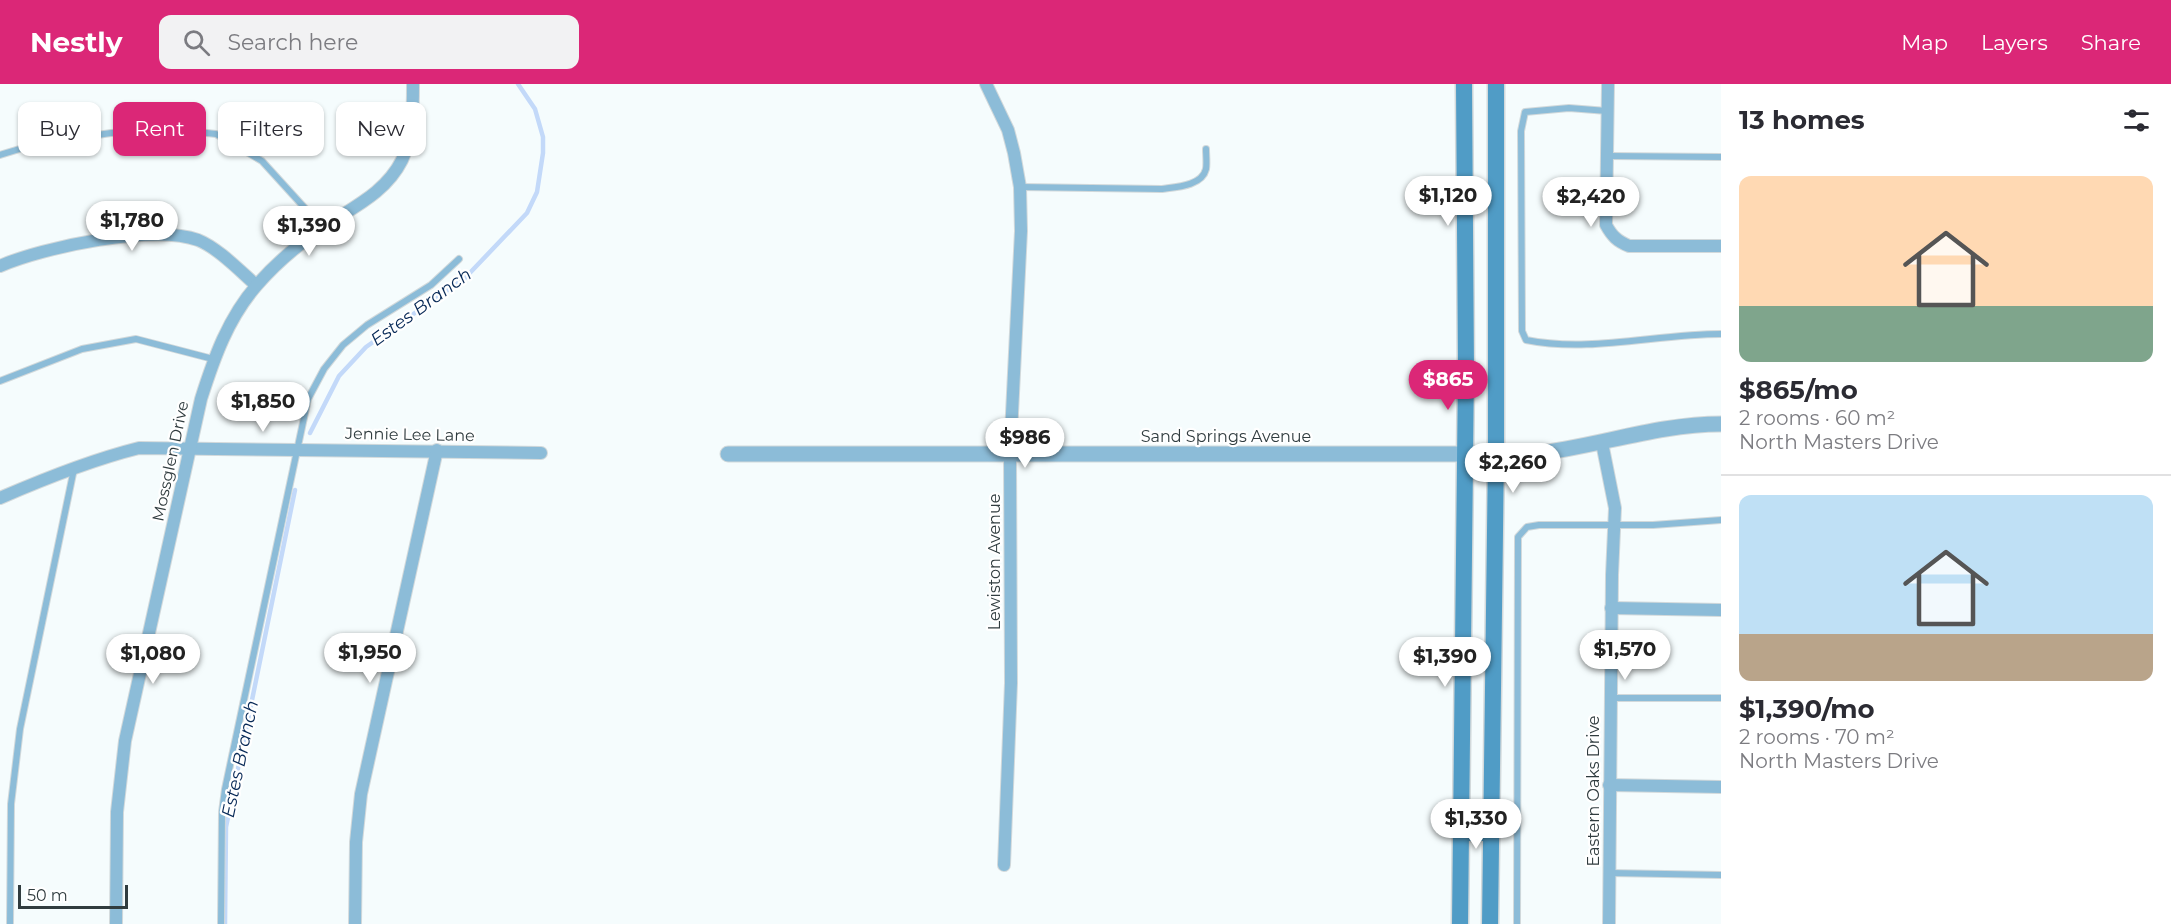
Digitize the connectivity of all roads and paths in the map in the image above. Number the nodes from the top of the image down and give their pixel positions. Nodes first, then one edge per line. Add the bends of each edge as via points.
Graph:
1 (413, 84) edge
2 (986, 84) edge
3 (1464, 84) edge
4 (1496, 84) edge
5 (1608, 84) edge
6 (1607, 111) junction
7 (1206, 148) dead end
8 (0, 155) edge
9 (1607, 156) junction
10 (1721, 157) edge
11 (1020, 187) junction
12 (323, 228) junction
13 (1721, 246) edge
14 (459, 259) dead end
15 (0, 266) edge
16 (256, 285) junction
17 (1721, 334) edge
18 (213, 359) junction
19 (0, 381) edge
20 (1721, 424) edge
21 (1602, 443) junction
22 (190, 447) junction
23 (297, 448) junction
24 (437, 450) junction
25 (541, 453) dead end
26 (1465, 453) junction
27 (1496, 453) junction
28 (728, 454) dead end
29 (1010, 454) junction
30 (74, 468) junction
31 (0, 498) edge
32 (1721, 520) edge
33 (1615, 526) junction
34 (1611, 609) junction
35 (1721, 610) edge
36 (1610, 698) junction
37 (1721, 698) edge
38 (1609, 785) junction
39 (1721, 787) edge
40 (1460, 833) junction
41 (1491, 833) junction
42 (1004, 866) dead end
43 (1610, 873) junction
44 (1721, 875) edge
45 (10, 924) edge
46 (116, 924) edge
47 (221, 924) edge
48 (355, 924) edge
49 (1460, 924) edge
50 (1490, 924) edge
51 (1517, 924) edge
52 (1609, 924) edge

1 - 12 street, Mossglen Drive via 409,138 394,173 361,205
2 - 11 street, Lewiston Avenue via 1008,130
3 - 26 main road
4 - 27 main road
5 - 6 street
6 - 9 street
6 - 17 lane via 1569,108 1525,112 1521,131 1522,331 1526,340 1593,345 1674,335
7 - 11 lane via 1206,171 1200,179 1182,187
8 - 12 lane via 36,144 111,133 179,130 216,135 262,161
9 - 10 lane
9 - 13 street via 1606,225 1618,241 1629,246
11 - 29 street, Lewiston Avenue via 1022,231
12 - 16 street, Mossglen Drive
14 - 23 lane via 431,285 343,345 324,369 309,399
15 - 16 street via 88,242 180,236 210,246
16 - 18 street, Mossglen Drive via 222,336
18 - 19 lane via 136,339 82,349
18 - 22 street, Mossglen Drive
20 - 21 street, Sand Springs Avenue via 1674,426
21 - 27 street, Sand Springs Avenue via 1533,454
21 - 33 street, Eastern Oaks Drive
22 - 23 street, Jennie Lee Lane
22 - 30 street, Jennie Lee Lane via 140,447
22 - 46 street, Mossglen Drive via 125,741 117,812
23 - 24 street, Jennie Lee Lane
23 - 47 lane via 225,789
24 - 25 street, Jennie Lee Lane
24 - 48 street via 361,794
26 - 27 street, Sand Springs Avenue
26 - 29 street, Sand Springs Avenue
26 - 40 main road
27 - 41 main road
28 - 29 street, Sand Springs Avenue
29 - 42 street, Lewiston Avenue via 1011,683
30 - 31 street, Jennie Lee Lane
30 - 45 lane via 20,729 11,804
32 - 33 lane
33 - 34 street, Eastern Oaks Drive
33 - 51 lane via 1539,525 1527,527 1518,537
34 - 35 street
34 - 36 street, Eastern Oaks Drive
36 - 37 lane
36 - 38 street, Eastern Oaks Drive
38 - 39 street
38 - 43 street, Eastern Oaks Drive
40 - 41 main road
40 - 49 main road
41 - 50 main road
43 - 44 lane
43 - 52 street, Eastern Oaks Drive

